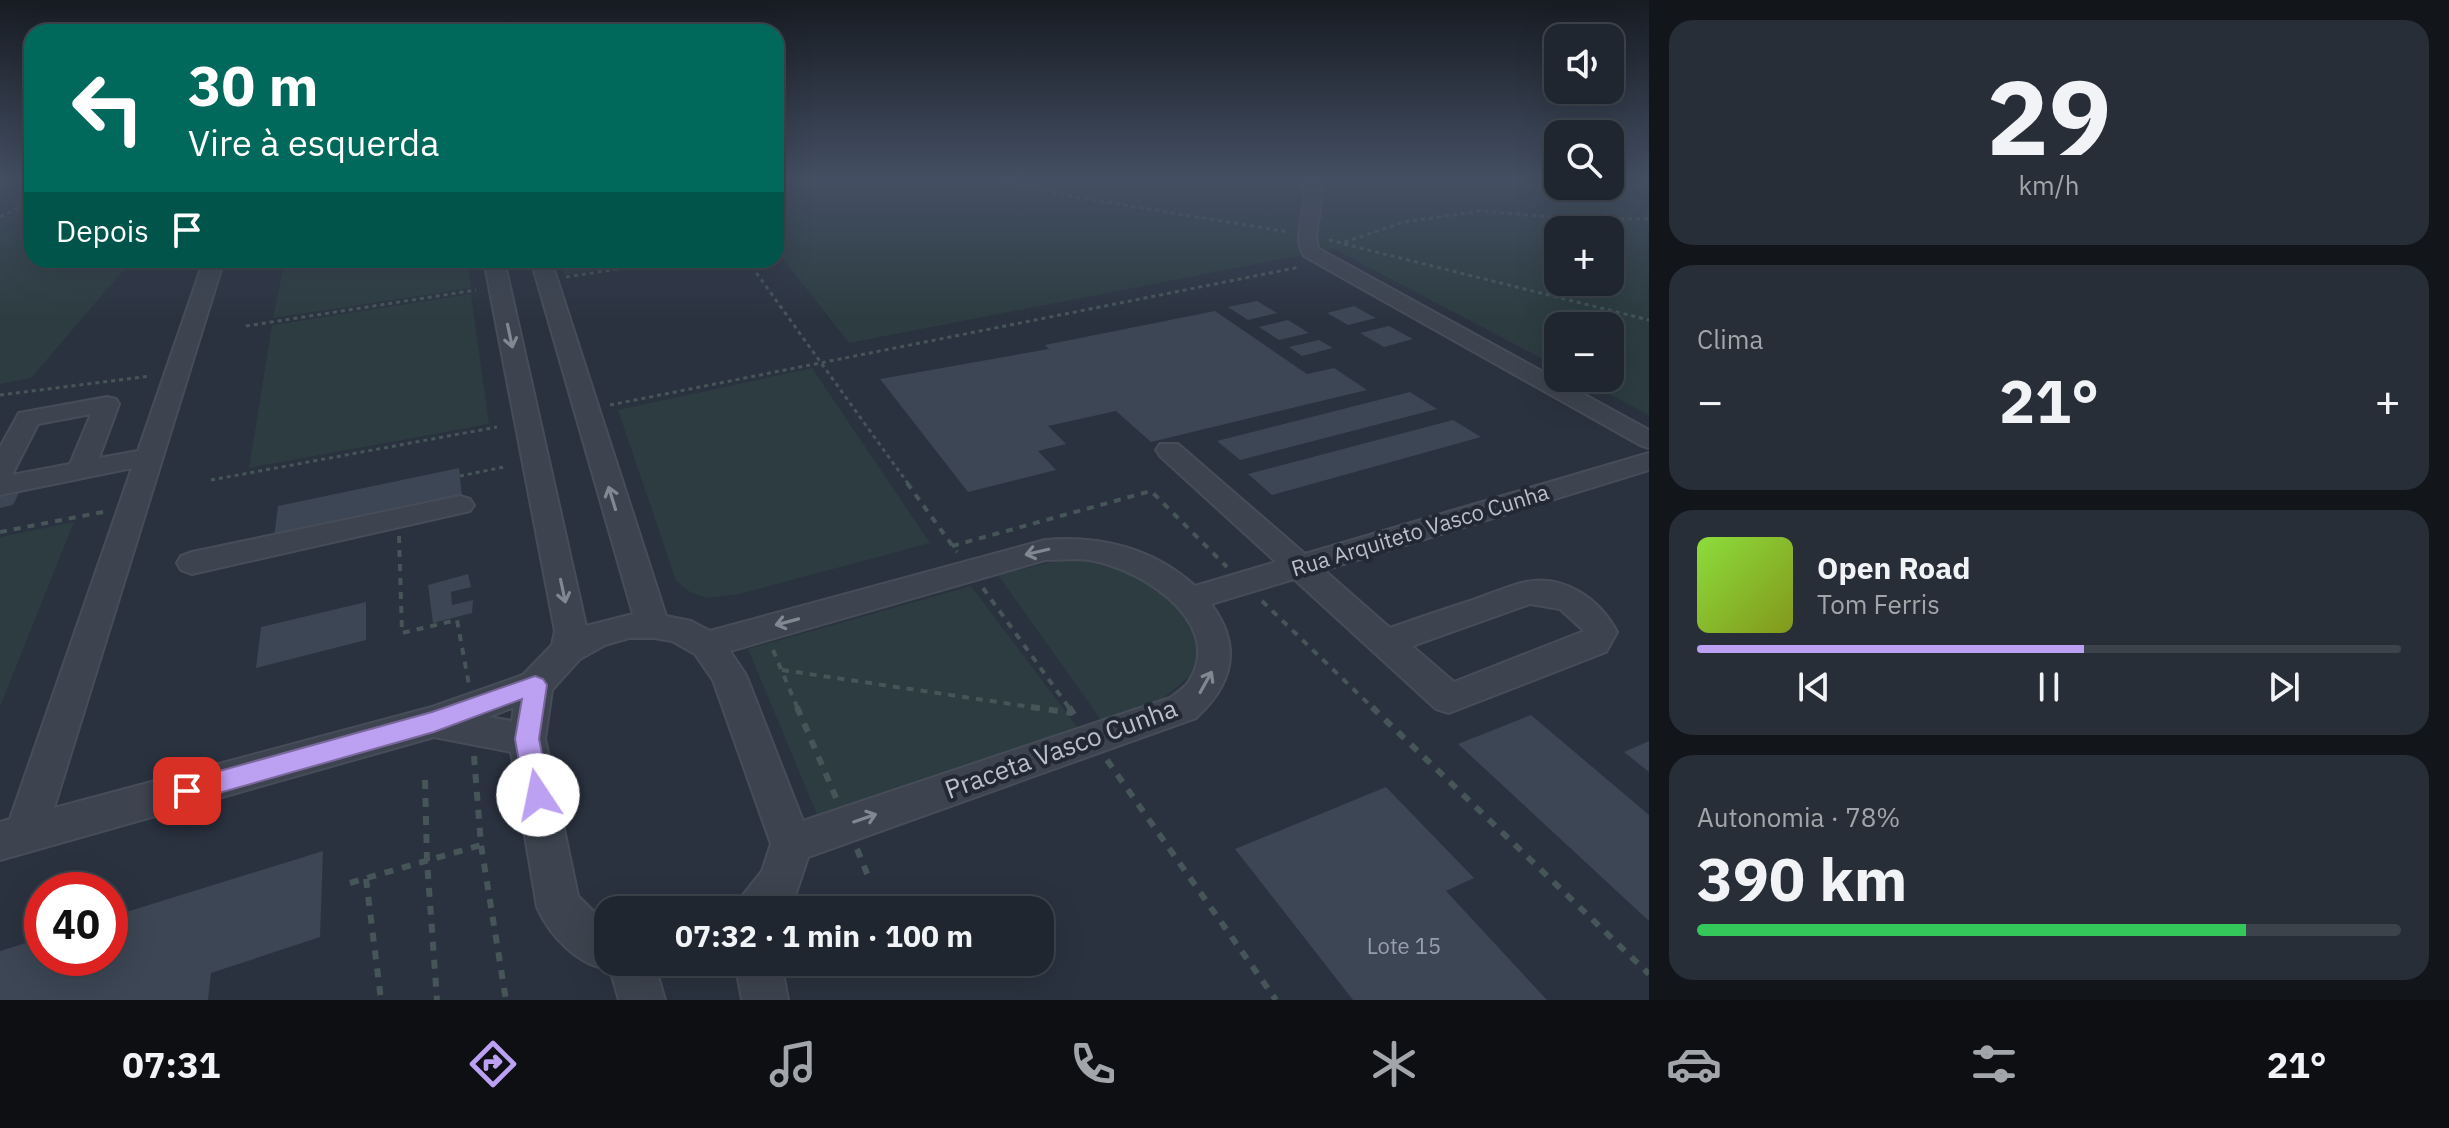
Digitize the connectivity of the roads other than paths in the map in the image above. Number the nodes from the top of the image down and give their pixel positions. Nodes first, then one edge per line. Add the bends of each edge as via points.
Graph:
1 (1310, 227) edge
2 (211, 268) edge
3 (496, 268) edge
4 (544, 270) edge
5 (1649, 440) edge
6 (1169, 450) dead end
7 (149, 457) junction
8 (1649, 461) edge
9 (81, 471) junction
10 (0, 473) edge
11 (0, 486) edge
12 (460, 490) road end
13 (192, 563) dead end
14 (1300, 566) junction
15 (1191, 599) junction
16 (654, 626) junction
17 (1386, 642) junction
18 (707, 645) junction
19 (568, 650) junction
20 (535, 685) junction
21 (473, 718) junction
22 (527, 739) junction
23 (12, 838) edge
24 (791, 844) junction
25 (769, 896) edge
26 (594, 943) edge
27 (635, 976) edge
28 (761, 976) edge
29 (642, 1000) edge
30 (765, 1000) edge

1 - 5 street via 1308,247 1326,261
2 - 7 street
3 -> 19 street via 571,631
16 -> 4 street
6 - 14 street
7 - 9 street
7 - 23 street
8 - 14 street, Rua Arquiteto Vasco Cunha
9 - 10 street via 107,404 28,418
9 - 11 street
12 - 13 street via 399,518
14 - 15 street, Rua Arquiteto Vasco Cunha
14 - 17 street
15 -> 18 street, Praceta Vasco Cunha via 1158,572 1112,553 1045,550 962,558
24 -> 15 street, Praceta Vasco Cunha via 1083,726 1183,708 1204,689 1216,661 1213,634
16 - 18 street via 679,630
16 - 19 street via 629,626
17 - 17 street via 1449,699 1594,643 1601,632 1581,606 1553,594 1528,593
18 - 24 street via 729,675
19 - 20 street
20 - 21 street
20 - 22 street
21 - 22 street
21 - 23 street via 434,722
22 - 26 street via 559,907
24 - 25 street via 780,882
27 - 29 street
28 - 30 street

